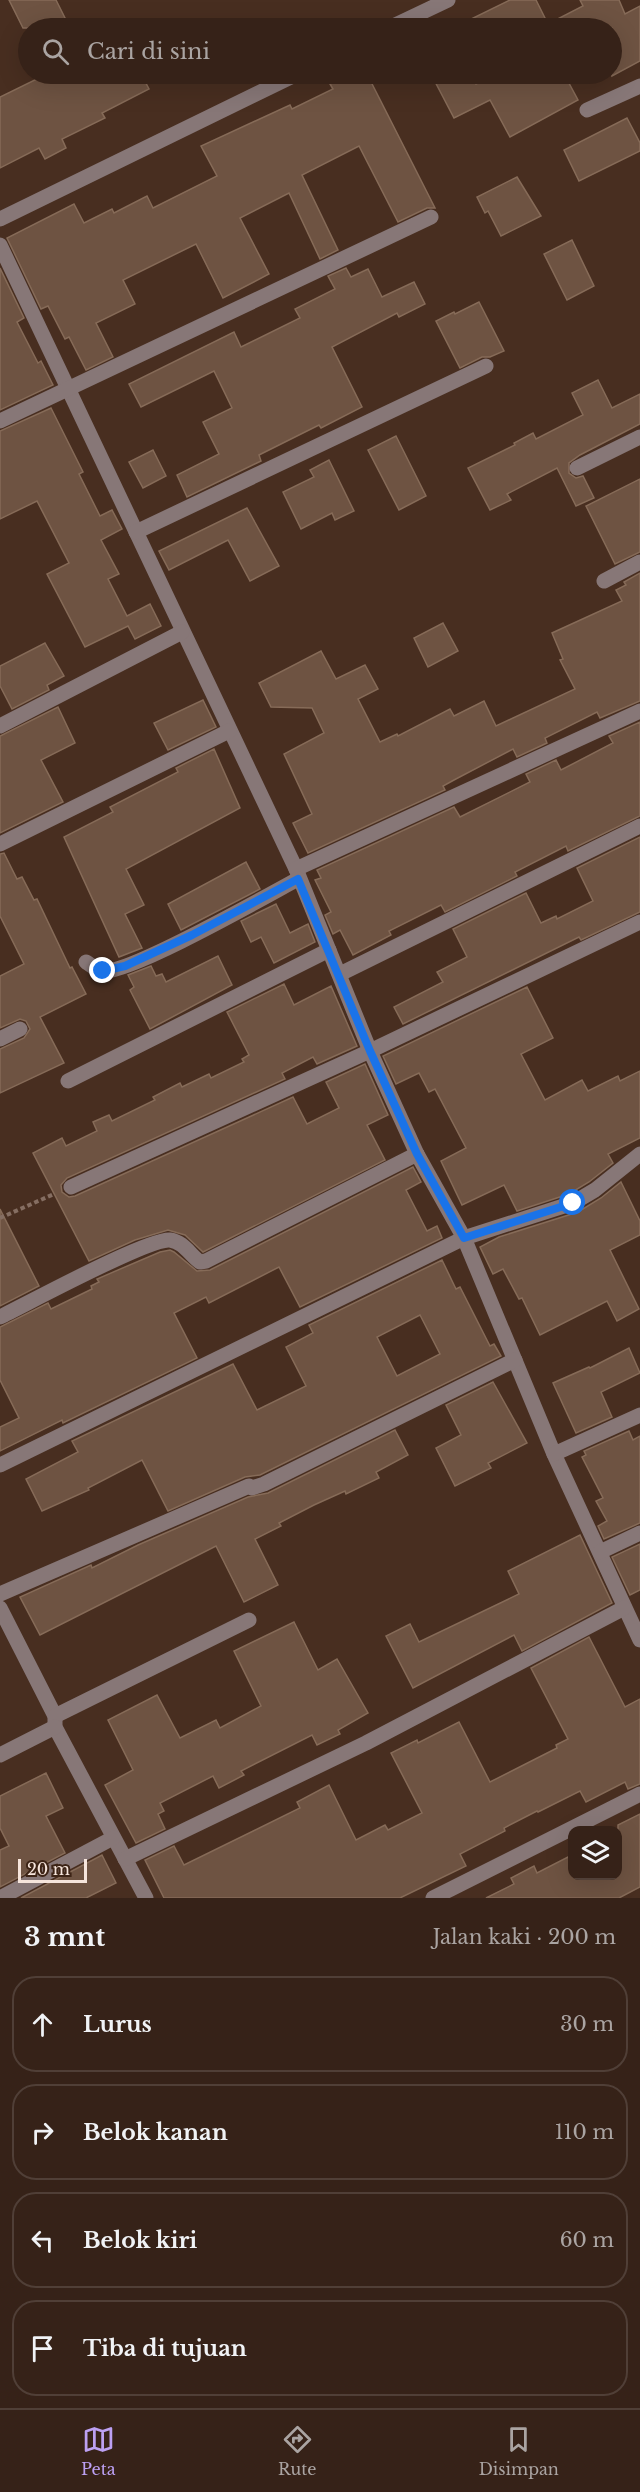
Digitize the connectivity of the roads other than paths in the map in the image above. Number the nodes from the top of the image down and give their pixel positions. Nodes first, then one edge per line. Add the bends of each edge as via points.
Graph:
1 (448, 0) edge
2 (410, 18) edge
3 (277, 84) edge
4 (640, 86) edge
5 (587, 110) dead end
6 (431, 217) dead end
7 (0, 219) edge
8 (0, 245) edge
9 (486, 366) dead end
10 (66, 388) junction
11 (0, 421) edge
12 (640, 437) edge
13 (577, 468) dead end
14 (136, 532) junction
15 (640, 562) edge
16 (604, 581) dead end
17 (182, 632) junction
18 (640, 711) edge
19 (0, 726) edge
20 (229, 731) junction
21 (640, 826) edge
22 (0, 844) edge
23 (297, 874) junction
24 (640, 922) edge
25 (329, 950) junction
26 (86, 962) dead end
27 (340, 974) junction
28 (20, 1029) dead end
29 (0, 1039) edge
30 (370, 1051) junction
31 (68, 1081) dead end
32 (417, 1154) junction
33 (640, 1154) edge
34 (71, 1187) road end
35 (464, 1238) junction
36 (0, 1317) edge
37 (515, 1360) junction
38 (640, 1415) edge
39 (554, 1454) junction
40 (0, 1465) edge
41 (640, 1533) edge
42 (600, 1552) junction
43 (0, 1594) edge
44 (0, 1608) edge
45 (624, 1608) junction
46 (249, 1620) dead end
47 (640, 1640) edge
48 (55, 1721) junction
49 (0, 1755) edge
50 (640, 1794) edge
51 (113, 1838) junction
52 (126, 1859) junction
53 (0, 1898) edge
54 (146, 1898) edge
55 (432, 1898) edge

1 - 2 street
3 - 7 street
4 - 5 street
6 - 10 street
8 - 10 street
9 - 14 street
10 - 11 street
10 - 14 street
12 - 13 street
14 - 17 street
15 - 16 street
17 - 19 street
17 - 20 street
18 - 23 street
20 - 22 street
20 - 23 street
21 - 27 street
23 - 25 street
23 - 26 street via 192,935 125,966 103,971
24 - 30 street
25 - 27 street
25 - 31 street
27 - 30 street
28 - 29 street
30 - 32 street
30 - 34 street
32 - 35 street
32 - 36 street via 206,1261 196,1260 177,1242 160,1241
33 - 35 street via 573,1203
35 - 37 street
35 - 40 street
37 - 39 street
37 - 43 street via 264,1484 249,1486
38 - 39 street
39 - 42 street
41 - 42 street
42 - 45 street
44 - 48 street
45 - 47 street
45 - 52 street via 366,1743
46 - 48 street
48 - 49 street
48 - 51 street
50 - 55 street
51 - 52 street
51 - 53 street
52 - 54 street

